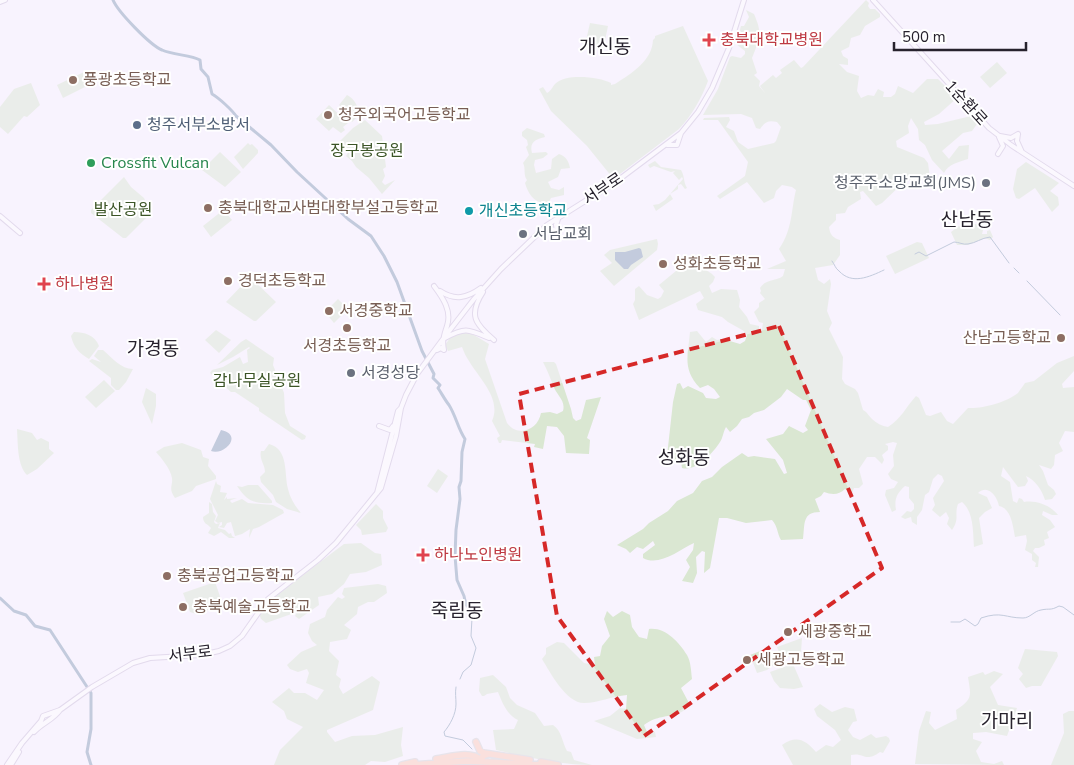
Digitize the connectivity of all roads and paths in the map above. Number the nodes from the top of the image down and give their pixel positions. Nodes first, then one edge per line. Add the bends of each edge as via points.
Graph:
1 (5, 0) edge
2 (744, 0) edge
3 (873, 0) edge
4 (0, 2) edge
5 (681, 133) junction
6 (998, 136) junction
7 (665, 146) junction
8 (1022, 152) junction
9 (998, 154) dead end
10 (1074, 186) edge
11 (0, 216) edge
12 (560, 217) junction
13 (20, 232) dead end
14 (540, 232) junction
15 (487, 284) junction
16 (442, 339) junction
17 (400, 410) junction
18 (391, 440) junction
19 (377, 493) junction
20 (60, 710) junction
21 (47, 715) junction
22 (50, 720) junction
23 (43, 722) junction
24 (488, 754) junction
25 (468, 760) junction
26 (491, 762) junction
27 (9, 765) edge
28 (402, 765) edge
29 (412, 765) edge
30 (440, 765) edge
31 (516, 765) edge
32 (544, 765) edge
33 (558, 765) edge

1 - 4 main road
2 - 5 main road, 서부로 via 712,88
3 - 6 main road, 1순환로
5 - 7 main road, 서부로
5 - 7 main road via 677,146
6 - 8 main road, 1순환로
6 - 8 main road via 1011,138 1018,134 1017,142
6 - 9 main road via 1003,146
7 - 12 main road, 서부로
8 - 10 main road, 1순환로
11 - 13 main road
12 - 14 main road, 서부로
12 - 14 main road via 557,231
14 - 15 main road, 서부로
15 - 16 main road, 서부로
15 - 16 main road via 470,296 459,298 448,296 434,286 448,310
15 - 16 main road via 476,304 474,316 478,326 494,340 466,329
16 - 17 main road, 서부로 via 444,350 439,349 424,365 412,382
17 - 18 main road, 서부로
17 - 18 main road via 391,430 379,426
17 - 19 main road, 서부로 via 396,436
18 - 19 main road, 서부로
19 - 20 main road, 서부로 via 326,552 268,599 242,636 230,646 201,655 138,661
20 - 21 main road, 서부로
20 - 22 main road, 서부로
21 - 22 main road
21 - 23 main road, 서부로 via 43,716
22 - 23 main road, 서부로
23 - 27 main road via 22,743
24 - 25 highway via 481,760 474,755
24 - 25 highway via 482,752 476,742
24 - 33 highway
25 - 26 highway
25 - 28 highway
25 - 29 highway
25 - 30 highway
26 - 31 highway
26 - 32 highway

